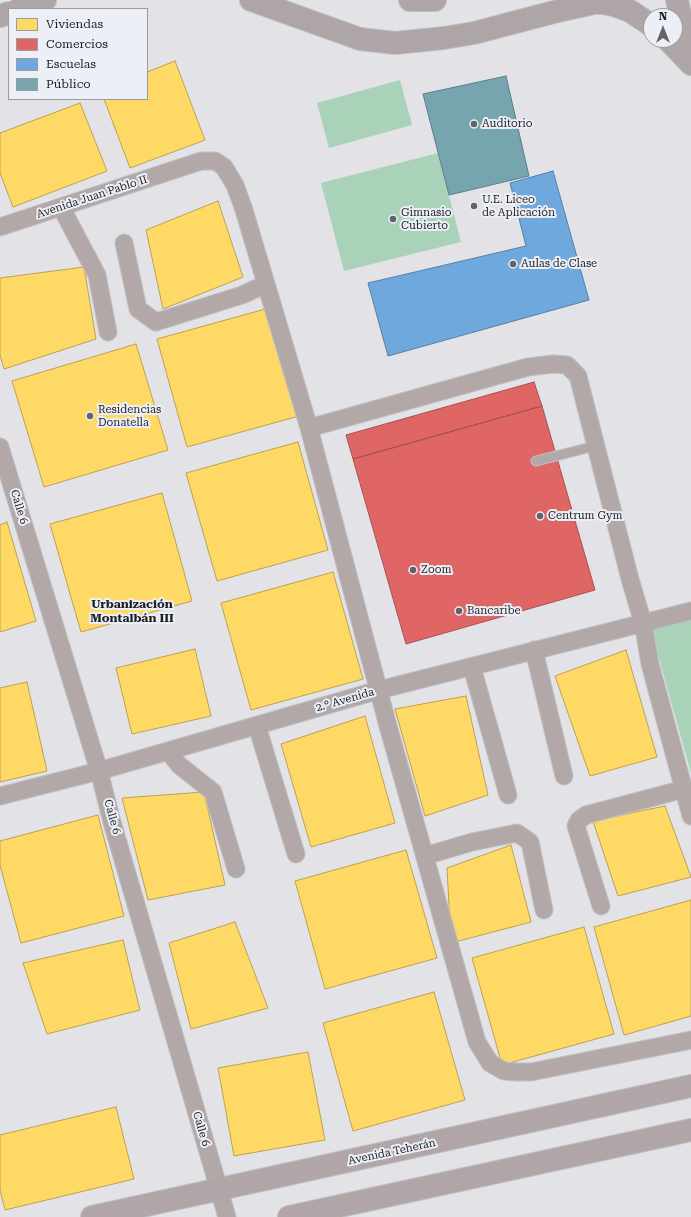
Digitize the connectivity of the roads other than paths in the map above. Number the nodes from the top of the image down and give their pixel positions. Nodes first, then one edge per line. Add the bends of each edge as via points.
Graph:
1 (45, 0) edge
2 (251, 0) edge
3 (410, 0) edge
4 (435, 0) edge
5 (677, 0) edge
6 (22, 8) edge
7 (643, 21) edge
8 (676, 48) edge
9 (691, 61) edge
10 (691, 64) edge
11 (60, 208) junction
12 (0, 227) edge
13 (124, 243) dead end
14 (266, 284) junction
15 (108, 332) dead end
16 (308, 428) junction
17 (595, 446) junction
18 (0, 447) edge
19 (536, 461) dead end
20 (691, 611) edge
21 (643, 623) junction
22 (534, 650) junction
23 (472, 667) junction
24 (379, 690) junction
25 (257, 726) junction
26 (168, 751) junction
27 (99, 771) junction
28 (564, 776) dead end
29 (684, 789) junction
30 (508, 795) dead end
31 (0, 796) edge
32 (691, 816) edge
33 (296, 854) dead end
34 (425, 856) junction
35 (236, 869) dead end
36 (600, 906) dead end
37 (544, 910) dead end
38 (691, 1040) edge
39 (691, 1086) edge
40 (691, 1130) edge
41 (219, 1190) junction
42 (92, 1217) edge
43 (227, 1217) edge
44 (289, 1217) edge

1 - 6 highway
2 - 7 highway via 360,39 395,43 474,33 594,3 626,10
3 - 4 highway
5 - 9 main road
8 - 10 highway
11 - 12 street, Avenida Juan Pablo II
11 - 14 street, Avenida Juan Pablo II via 201,161 215,161 224,167 235,185
11 - 15 street via 97,275
13 - 14 street via 138,309 156,322 242,295
14 - 16 street, Avenida Juan Pablo II
16 - 17 street via 528,367 553,364 567,365 578,376
16 - 24 street, Avenida Juan Pablo II
17 - 19 lane
17 - 21 street
18 - 27 street, Calle 6
20 - 21 street, 2.° Avenida
21 - 22 street, 2.° Avenida
21 - 29 street via 650,664
22 - 23 street, 2.° Avenida
22 - 28 street
23 - 24 street, 2.° Avenida
23 - 30 street
24 - 25 street, 2.° Avenida
24 - 34 street, Avenida Juan Pablo II
25 - 26 street, 2.° Avenida
25 - 33 street
26 - 27 street, 2.° Avenida
26 - 35 street via 179,765 213,792
27 - 31 street, 2.° Avenida
27 - 41 street, Calle 6
29 - 32 street
29 - 36 street via 586,815 579,820 576,826
34 - 37 street via 472,842 517,833 530,842
34 - 38 street, Avenida Juan Pablo II via 476,1042 490,1063 504,1071 531,1072
39 - 41 main road, Avenida Teherán
40 - 44 main road
41 - 42 main road, Avenida Teherán
41 - 43 street, Calle 6

